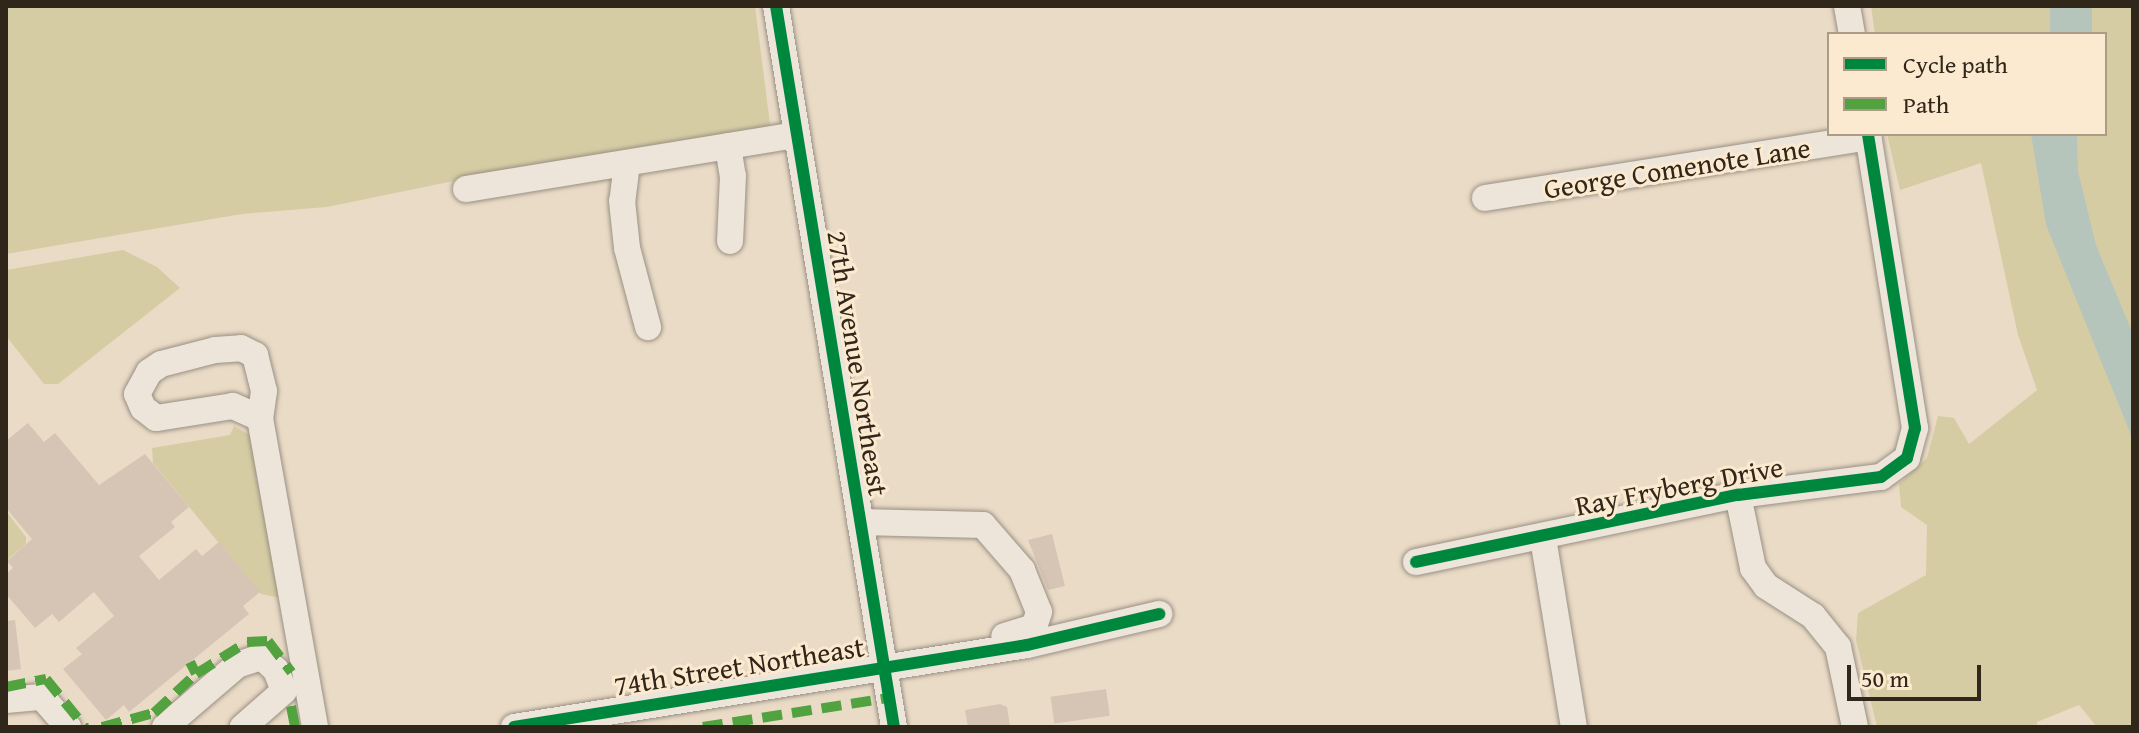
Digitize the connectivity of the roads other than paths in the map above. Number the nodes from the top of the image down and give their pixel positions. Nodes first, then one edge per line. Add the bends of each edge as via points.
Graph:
1 (776, 6) edge
2 (1847, 6) edge
3 (1852, 32) edge
4 (797, 135) junction
5 (1862, 136) edge
6 (1868, 136) edge
7 (728, 146) junction
8 (627, 163) junction
9 (466, 189) dead end
10 (1485, 198) dead end
11 (730, 241) dead end
12 (648, 327) dead end
13 (260, 418) junction
14 (1738, 495) junction
15 (860, 522) junction
16 (1543, 538) junction
17 (1416, 562) dead end
18 (1159, 614) dead end
19 (883, 659) junction
20 (296, 694) junction
21 (6, 700) edge
22 (68, 727) edge
23 (165, 727) edge
24 (243, 727) edge
25 (315, 727) edge
26 (514, 727) edge
27 (894, 727) edge
28 (1574, 727) edge
29 (1855, 727) edge

1 - 4 street, 27th Avenue Northeast
2 - 3 street
4 - 7 street
4 - 15 street, 27th Avenue Northeast
5 - 10 street, George Comenote Lane
6 - 14 street, Ray Fryberg Drive via 1915,428 1907,458 1881,477
7 - 8 street
7 - 11 street via 733,176
8 - 9 street
8 - 12 street via 622,186 627,248
13 - 13 street via 261,372 255,355 241,348 161,364 149,372 137,394 156,418 233,406
13 - 20 street
14 - 16 street, Ray Fryberg Drive
14 - 29 street via 1753,568 1766,586 1813,616 1838,647
15 - 19 street, 27th Avenue Northeast
15 - 19 street via 983,525 1022,570 1039,612 1034,627 1015,635 955,638
16 - 17 street, Ray Fryberg Drive
16 - 28 street
18 - 19 street, 74th Street Northeast via 1027,645
19 - 26 street, 74th Street Northeast via 854,674
19 - 27 street, 27th Avenue Northeast
20 - 23 street via 262,657 252,657
20 - 24 street
20 - 25 street
21 - 22 street via 42,697

